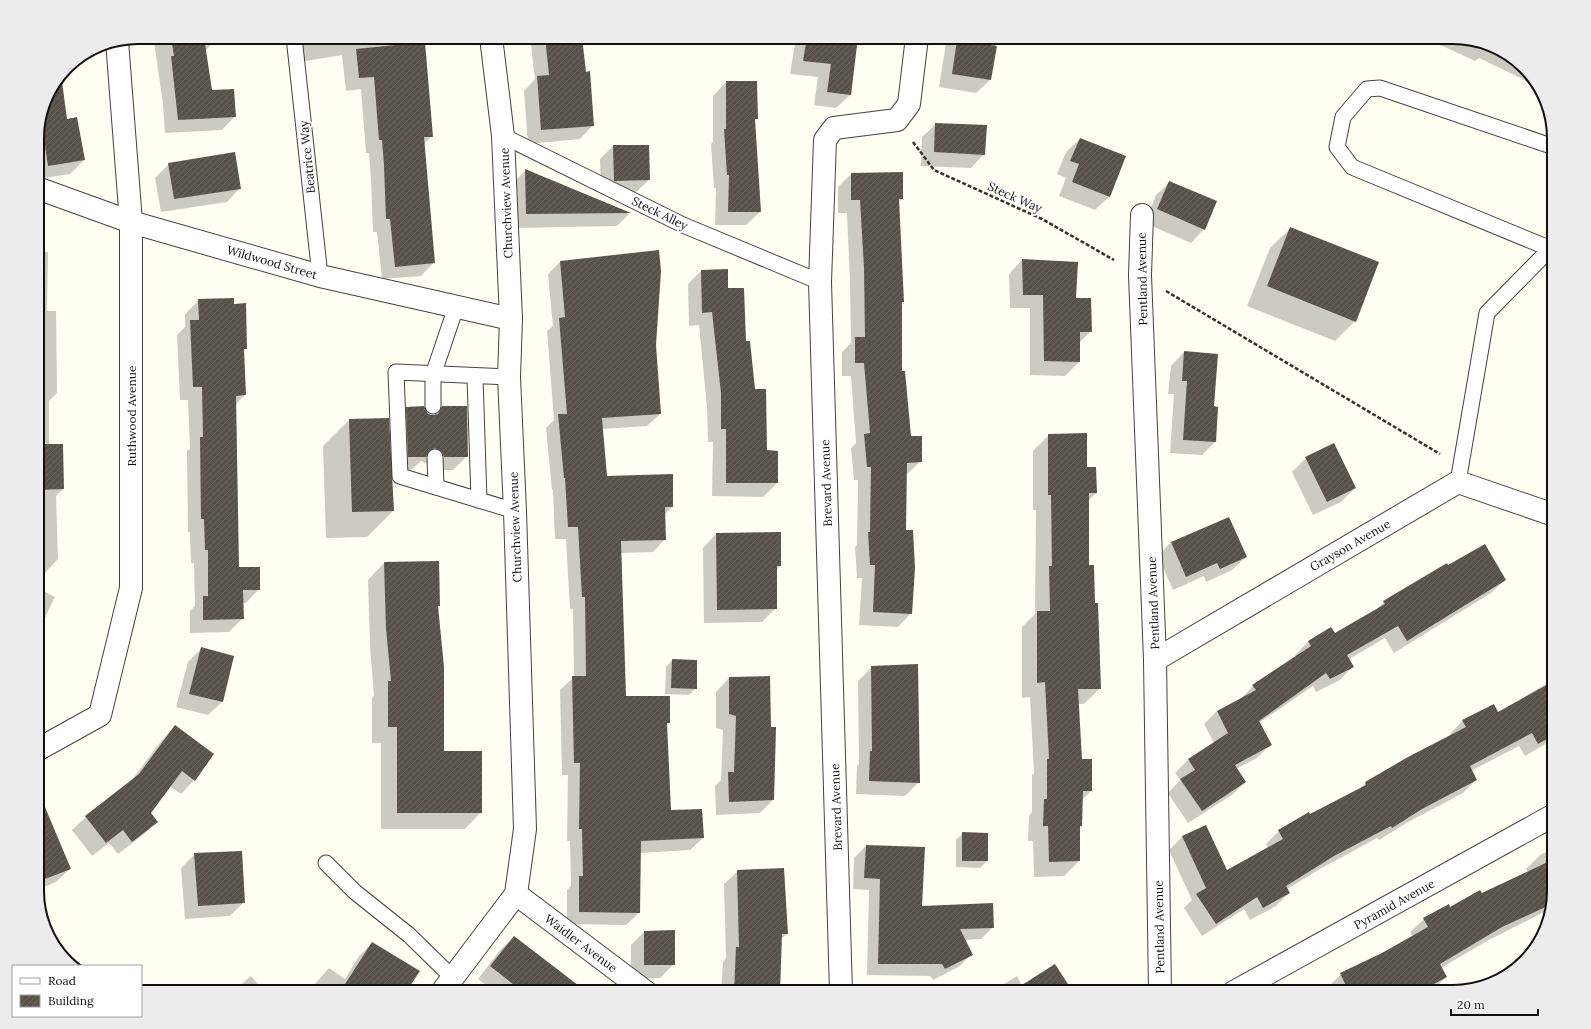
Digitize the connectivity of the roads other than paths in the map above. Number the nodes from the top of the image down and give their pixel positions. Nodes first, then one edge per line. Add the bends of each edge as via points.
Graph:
1 (295, 44) edge
2 (492, 44) edge
3 (916, 44) edge
4 (117, 46) edge
5 (503, 136) junction
6 (1547, 145) edge
7 (44, 191) edge
8 (1142, 215) dead end
9 (131, 222) junction
10 (1547, 245) edge
11 (1547, 253) edge
12 (320, 276) junction
13 (820, 282) junction
14 (456, 307) junction
15 (511, 319) junction
16 (433, 375) junction
17 (475, 377) junction
18 (509, 377) junction
19 (433, 406) dead end
20 (435, 457) dead end
21 (1459, 474) junction
22 (436, 487) junction
23 (479, 500) junction
24 (516, 511) junction
25 (1547, 512) edge
26 (1155, 660) junction
27 (44, 746) edge
28 (1547, 819) edge
29 (326, 863) dead end
30 (516, 894) junction
31 (448, 985) edge
32 (637, 985) edge
33 (841, 985) edge
34 (1160, 985) edge
35 (1247, 985) edge

1 - 12 lane, Beatrice Way
2 - 5 street, Churchview Avenue
3 - 13 street, Brevard Avenue via 909,104 897,120 834,128 825,140
4 - 9 street, Ruthwood Avenue
5 - 13 lane, Steck Alley via 683,225
5 - 15 street, Churchview Avenue
6 - 10 lane via 1380,88 1367,89 1343,117 1337,147 1352,167
7 - 9 street, Wildwood Street
8 - 26 street, Pentland Avenue via 1140,275
9 - 12 street, Wildwood Street
9 - 27 street, Ruthwood Avenue via 131,588 100,715
11 - 21 lane via 1487,313
12 - 14 street, Wildwood Street
13 - 33 street, Brevard Avenue
14 - 15 street, Wildwood Street
14 - 16 lane
15 - 18 street, Churchview Avenue
16 - 17 lane
16 - 19 lane
16 - 22 lane via 396,372 400,476
17 - 18 lane
17 - 23 lane
18 - 24 street, Churchview Avenue
20 - 22 lane
21 - 25 street
21 - 26 street, Grayson Avenue
22 - 23 lane
23 - 24 lane
24 - 30 street, Churchview Avenue via 525,829
26 - 34 street, Pentland Avenue
28 - 35 street, Pyramid Avenue
29 - 31 lane via 355,892 409,935
30 - 31 street, Churchview Avenue
30 - 32 street, Waidler Avenue

